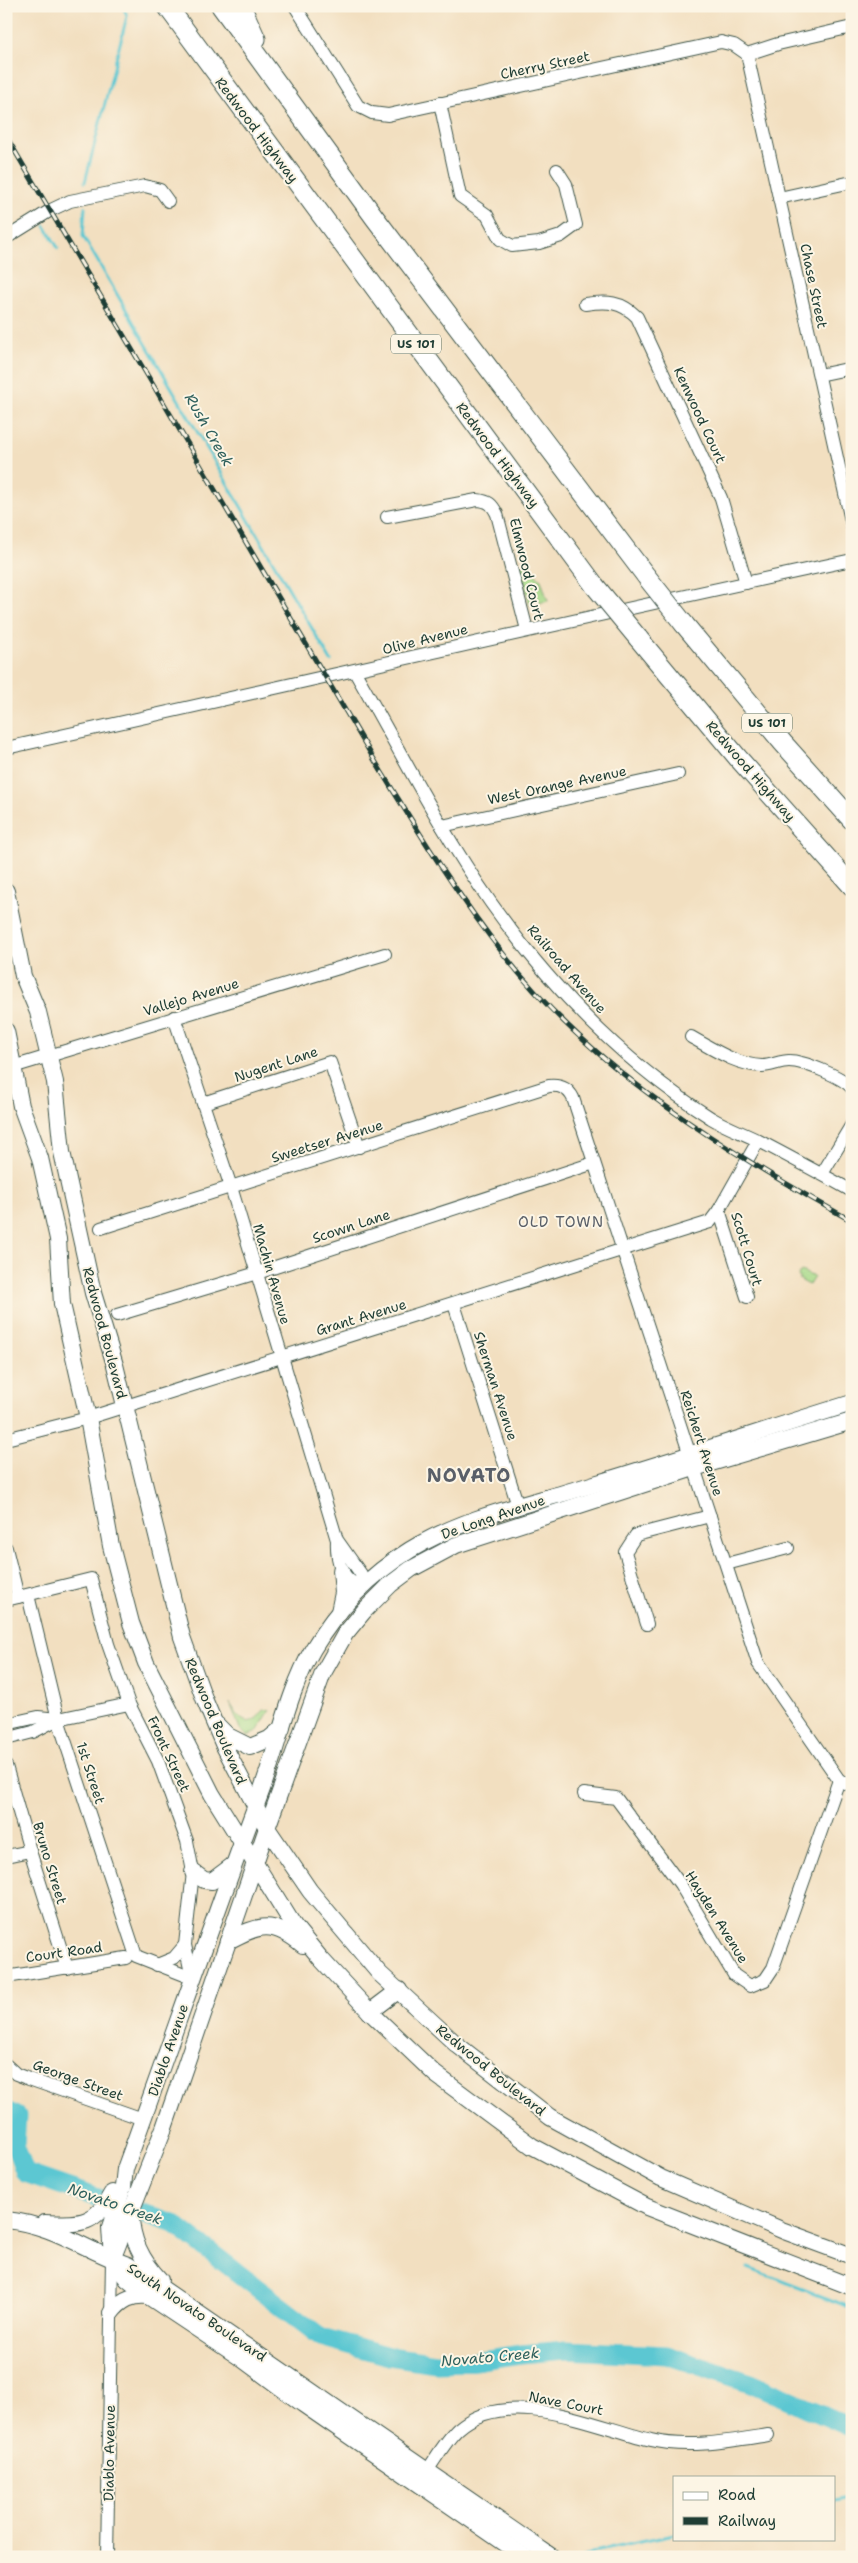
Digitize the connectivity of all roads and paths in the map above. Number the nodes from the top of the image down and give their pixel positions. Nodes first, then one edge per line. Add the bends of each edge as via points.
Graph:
1 (152, 6) edge
2 (167, 6) edge
3 (221, 6) edge
4 (241, 6) edge
5 (295, 6) edge
6 (852, 27) edge
7 (186, 34) junction
8 (747, 54) junction
9 (273, 77) junction
10 (440, 103) junction
11 (557, 170) dead end
12 (852, 182) edge
13 (779, 198) junction
14 (168, 200) dead end
15 (6, 238) edge
16 (585, 304) dead end
17 (852, 368) edge
18 (819, 375) junction
19 (387, 517) dead end
20 (852, 525) edge
21 (852, 560) edge
22 (746, 583) junction
23 (527, 630) junction
24 (355, 672) junction
25 (6, 748) edge
26 (678, 774) dead end
27 (852, 820) edge
28 (442, 826) junction
29 (831, 864) junction
30 (852, 886) edge
31 (6, 892) edge
32 (852, 896) edge
33 (385, 954) dead end
34 (174, 1018) junction
35 (6, 1031) edge
36 (691, 1037) dead end
37 (48, 1056) junction
38 (10, 1068) edge
39 (562, 1087) joint
40 (852, 1088) edge
41 (203, 1103) junction
42 (852, 1124) edge
43 (758, 1141) junction
44 (359, 1147) junction
45 (594, 1164) junction
46 (822, 1174) junction
47 (231, 1186) junction
48 (852, 1191) edge
49 (719, 1210) junction
50 (101, 1228) dead end
51 (623, 1251) junction
52 (257, 1273) junction
53 (747, 1297) dead end
54 (454, 1304) junction
55 (117, 1315) dead end
56 (281, 1357) junction
57 (852, 1403) edge
58 (124, 1406) junction
59 (88, 1418) junction
60 (852, 1421) edge
61 (6, 1439) edge
62 (692, 1461) junction
63 (518, 1506) junction
64 (710, 1516) junction
65 (337, 1540) junction
66 (6, 1548) edge
67 (788, 1548) dead end
68 (726, 1564) junction
69 (341, 1570) junction
70 (363, 1586) junction
71 (17, 1598) edge
72 (376, 1598) junction
73 (339, 1613) junction
74 (647, 1624) dead end
75 (129, 1704) junction
76 (58, 1719) junction
77 (212, 1719) junction
78 (6, 1724) edge
79 (282, 1728) junction
80 (6, 1739) edge
81 (6, 1766) edge
82 (839, 1780) junction
83 (852, 1786) edge
84 (584, 1794) dead end
85 (255, 1807) junction
86 (267, 1828) junction
87 (241, 1844) junction
88 (30, 1851) junction
89 (6, 1856) edge
90 (234, 1864) junction
91 (254, 1864) junction
92 (192, 1872) junction
93 (228, 1941) junction
94 (186, 1945) junction
95 (131, 1957) junction
96 (320, 1959) junction
97 (157, 1964) junction
98 (67, 1968) junction
99 (6, 1977) edge
100 (192, 1978) junction
101 (214, 1985) junction
102 (399, 1990) junction
103 (370, 2012) junction
104 (6, 2065) edge
105 (154, 2092) junction
106 (143, 2120) junction
107 (164, 2128) junction
108 (121, 2215) junction
109 (6, 2220) edge
110 (29, 2223) junction
111 (852, 2256) edge
112 (112, 2259) junction
113 (852, 2287) edge
114 (148, 2296) junction
115 (177, 2298) junction
116 (111, 2313) junction
117 (768, 2435) dead end
118 (428, 2470) junction
119 (418, 2484) junction
120 (551, 2556) edge
121 (108, 2557) edge
122 (526, 2557) edge

1 - 7 highway
2 - 7 highway, Redwood Highway / US 101
3 - 9 highway, US 101
4 - 9 highway
5 - 10 street, Cherry Street via 358,106 372,113 388,115
6 - 8 street
7 - 29 highway, Redwood Highway / US 101, bridge via 595,586
8 - 10 street, Cherry Street via 734,45 721,42
8 - 13 street, Chase Street
9 - 27 highway, US 101, bridge via 375,218 646,576
10 - 11 street via 460,196 487,215 500,239 512,246 561,236 576,225 566,184
12 - 13 street
13 - 18 street, Chase Street
14 - 15 street via 160,190 145,186 70,201
16 - 22 street, Kenwood Court via 608,301 626,307 637,317 721,498
17 - 18 street
18 - 20 street, Chase Street
19 - 23 street, Elmwood Court via 477,500 492,504
21 - 22 street, Olive Avenue
22 - 23 street, Olive Avenue
23 - 24 street, Olive Avenue
24 - 25 street, Olive Avenue
24 - 28 street, Railroad Avenue
26 - 28 street, West Orange Avenue
28 - 43 street, Railroad Avenue via 491,902 531,954 585,1015 661,1082 712,1118
29 - 30 highway, Redwood Highway / US 101
29 - 32 highway
31 - 37 main road, Redwood Boulevard via 23,976 38,1012
33 - 34 street, Vallejo Avenue
34 - 37 street, Vallejo Avenue
34 - 41 street, Machin Avenue
35 - 38 main road, Redwood Boulevard
36 - 40 street via 731,1058 762,1066 796,1062 845,1080
37 - 38 street, Vallejo Avenue
37 - 58 main road, Redwood Boulevard via 58,1097 62,1152 93,1292
38 - 59 main road, Redwood Boulevard via 40,1158 56,1230 62,1304
39 - 44 street, Sweetser Avenue via 549,1086
39 - 45 street, Reichert Avenue via 573,1098
41 - 44 street, Nugent Lane via 330,1062
41 - 47 street, Machin Avenue
42 - 46 street
43 - 46 street, Railroad Avenue
43 - 49 street
44 - 47 street, Sweetser Avenue
45 - 51 street, Reichert Avenue
45 - 52 street, Scown Lane
46 - 48 street, Railroad Avenue
47 - 50 street, Sweetser Avenue
47 - 52 street, Machin Avenue
49 - 51 street, Grant Avenue via 710,1222
49 - 53 street, Scott Court
51 - 54 street, Grant Avenue
51 - 62 street, Reichert Avenue
52 - 55 street, Scown Lane
52 - 56 street, Machin Avenue
54 - 56 street, Grant Avenue
54 - 63 street, Sherman Avenue
56 - 58 street, Grant Avenue
56 - 65 street, Machin Avenue
57 - 62 main road, De Long Avenue
58 - 59 street, Grant Avenue
58 - 77 main road, Redwood Boulevard via 180,1628
59 - 61 street, Grant Avenue
59 - 87 main road, Redwood Boulevard via 111,1546 130,1623 179,1731
60 - 62 main road, De Long Avenue
62 - 63 main road, De Long Avenue
62 - 64 street, Reichert Avenue
62 - 72 main road, De Long Avenue via 456,1544 412,1568
63 - 70 main road, De Long Avenue via 431,1538 398,1558
64 - 68 street, Reichert Avenue
64 - 74 street via 636,1535 625,1552
65 - 69 street, Machin Avenue via 336,1553
65 - 70 street, Machin Avenue via 360,1574
66 - 71 street, 1st Street
67 - 68 street
68 - 82 street, Reichert Avenue via 758,1663
69 - 70 street via 353,1583
69 - 73 main road
70 - 72 main road
70 - 73 main road, De Long Avenue
71 - 75 street, Front Street via 91,1579 108,1644
71 - 76 street, 1st Street
72 - 86 main road, De Long Avenue via 345,1634 323,1673
73 - 79 main road, De Long Avenue via 303,1668
75 - 76 street
75 - 92 street, Front Street via 176,1806 187,1840
76 - 78 street via 38,1718
76 - 80 street via 40,1729
76 - 95 street, 1st Street
77 - 79 main road via 228,1736 250,1747 269,1739
77 - 85 main road, Redwood Boulevard
79 - 85 main road, De Long Avenue
81 - 88 street, Bruno Street
82 - 83 street
82 - 84 street, Hayden Avenue via 773,1968 765,1980 750,1986 734,1975 680,1884 616,1798
85 - 86 main road, Redwood Boulevard
85 - 87 main road, De Long Avenue
86 - 91 main road, De Long Avenue
86 - 102 main road, Redwood Boulevard via 310,1891 357,1950
87 - 90 main road, Diablo Avenue
87 - 91 main road, Redwood Boulevard
88 - 89 street
88 - 98 street, Bruno Street
90 - 92 main road via 212,1881
90 - 100 main road, Diablo Avenue
91 - 93 main road, Diablo Avenue
91 - 96 main road, Redwood Boulevard via 294,1926
92 - 94 street, Front Street
93 - 96 main road via 255,1927 270,1926 298,1941
93 - 101 main road, Diablo Avenue
94 - 97 street via 174,1958
94 - 100 street, Front Street
95 - 97 street
95 - 98 street, Court Road
96 - 103 main road, Redwood Boulevard
97 - 100 street
98 - 99 street, Court Road
100 - 101 main road
100 - 105 main road, Diablo Avenue
101 - 107 main road, Diablo Avenue
102 - 103 main road
102 - 111 main road, Redwood Boulevard via 456,2044 550,2117 583,2137 661,2178
103 - 113 main road, Redwood Boulevard via 435,2074 532,2146 647,2207
104 - 106 street, George Street via 16,2074
105 - 106 main road, Diablo Avenue
105 - 107 main road via 155,2118
106 - 108 main road, Diablo Avenue via 119,2186
107 - 108 main road, Diablo Avenue via 140,2190
108 - 110 main road via 95,2217 71,2224
108 - 112 main road, Diablo Avenue
108 - 115 main road via 147,2265
109 - 110 main road
110 - 112 main road via 75,2240
112 - 114 main road, South Novato Boulevard via 127,2279
112 - 115 main road, South Novato Boulevard via 128,2265
112 - 116 street, Diablo Avenue
114 - 116 main road via 133,2296
114 - 119 main road, South Novato Boulevard
115 - 118 main road, South Novato Boulevard
116 - 121 street, Diablo Avenue
117 - 118 street, Nave Court via 683,2444 652,2440 585,2419 516,2408 487,2413 459,2429
118 - 119 street, Nave Court
118 - 120 main road, South Novato Boulevard
119 - 122 main road, South Novato Boulevard

